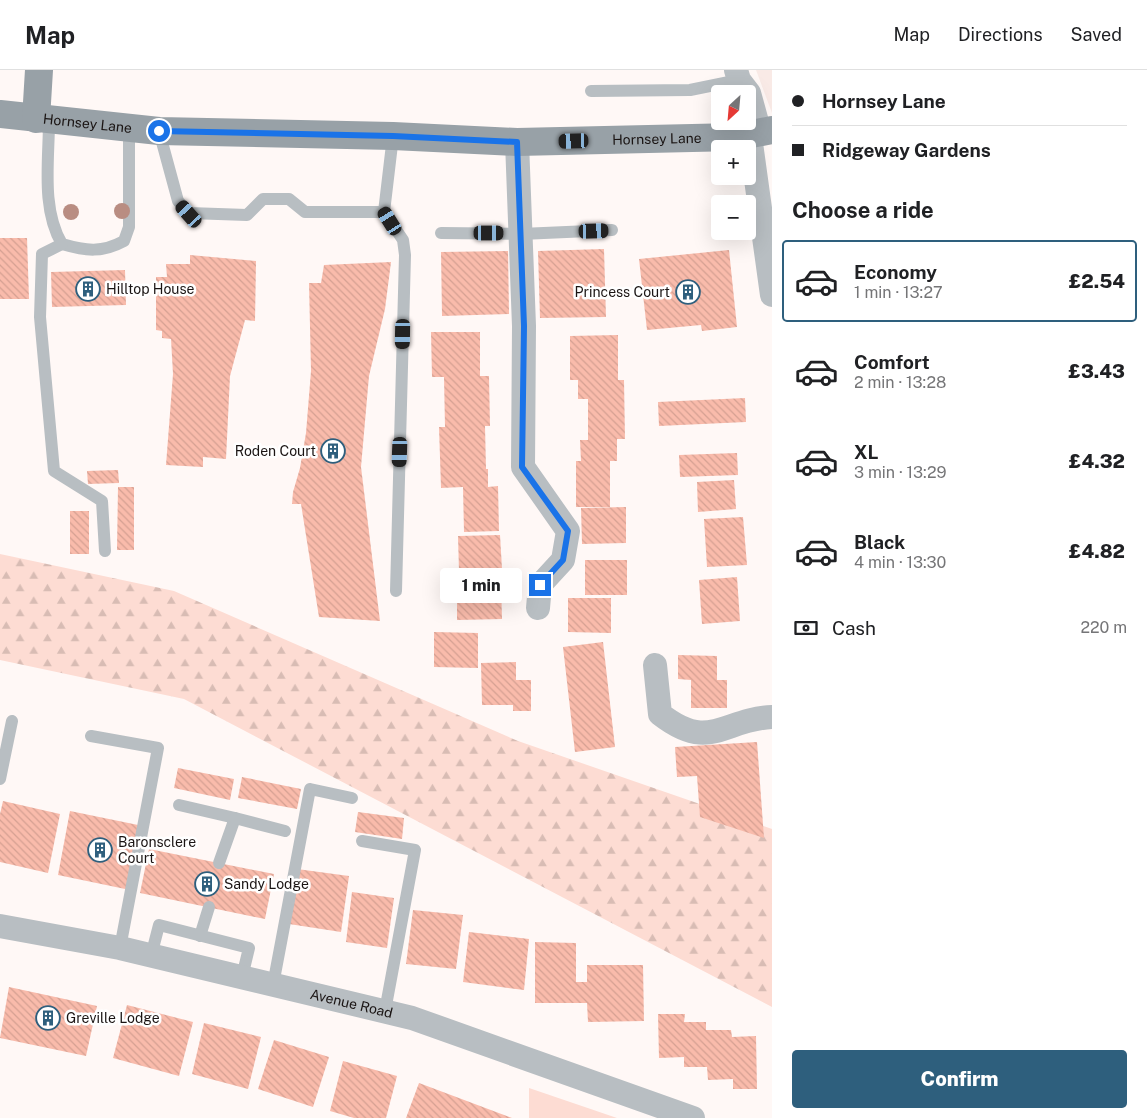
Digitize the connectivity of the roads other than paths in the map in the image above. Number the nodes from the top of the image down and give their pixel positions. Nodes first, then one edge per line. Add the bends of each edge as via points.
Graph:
1 (39, 70) edge
2 (738, 75) edge
3 (591, 91) dead end
4 (0, 114) edge
5 (43, 120) junction
6 (129, 128) junction
7 (159, 131) junction
8 (761, 133) edge
9 (393, 136) junction
10 (517, 142) junction
11 (384, 212) junction
12 (612, 230) dead end
13 (441, 233) dead end
14 (522, 234) junction
15 (62, 244) junction
16 (770, 260) edge
17 (772, 295) edge
18 (105, 551) dead end
19 (396, 591) dead end
20 (538, 608) dead end
21 (655, 664) dead end
22 (772, 717) edge
23 (12, 721) dead end
24 (91, 736) dead end
25 (0, 779) edge
26 (352, 798) dead end
27 (179, 805) dead end
28 (235, 818) junction
29 (286, 831) dead end
30 (362, 841) dead end
31 (219, 863) dead end
32 (209, 907) dead end
33 (0, 926) edge
34 (200, 936) junction
35 (120, 948) junction
36 (151, 956) junction
37 (242, 977) junction
38 (272, 985) junction
39 (385, 1011) junction
40 (693, 1118) edge

1 - 5 main road
2 - 3 lane via 690,90
2 - 8 street via 749,93
4 - 5 main road, Hornsey Lane
5 - 6 main road, Hornsey Lane
5 - 15 lane via 53,229
6 - 7 main road, Hornsey Lane
6 - 15 lane via 129,227 124,241 108,249 80,249
7 - 9 main road, Hornsey Lane
7 - 11 lane via 178,201 189,214 247,215 263,199 289,199 305,212
8 - 10 main road, Hornsey Lane
8 - 16 street
9 - 10 main road, Hornsey Lane
9 - 11 lane
10 - 14 street
11 - 19 lane via 403,240 405,255
12 - 14 lane
13 - 14 lane
14 - 20 street via 522,467 568,531 563,560 540,585
15 - 18 lane via 42,254 40,317 54,471 102,501
16 - 17 street
21 - 22 street via 660,714 678,728 711,734 760,717
23 - 25 lane
24 - 35 lane via 158,748
26 - 38 lane via 310,789
27 - 28 lane
28 - 29 lane
28 - 31 lane
30 - 39 lane via 415,850
32 - 34 lane
33 - 35 street, Avenue Road
34 - 36 lane via 159,925
34 - 37 lane via 249,948
35 - 36 street, Avenue Road
36 - 37 street, Avenue Road
37 - 38 street, Avenue Road
38 - 39 street, Avenue Road
39 - 40 street, Avenue Road via 448,1030

